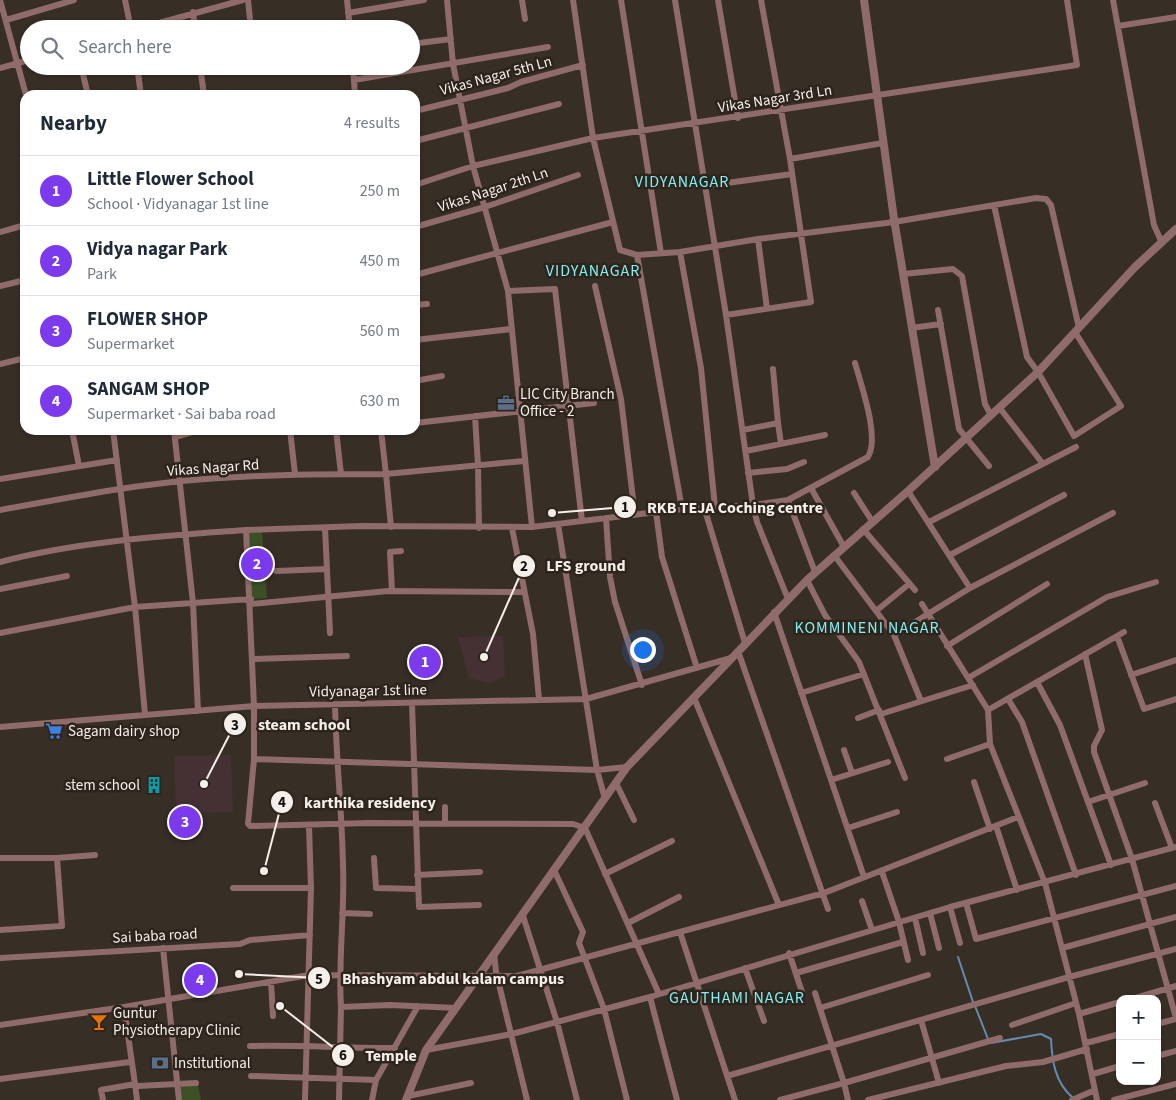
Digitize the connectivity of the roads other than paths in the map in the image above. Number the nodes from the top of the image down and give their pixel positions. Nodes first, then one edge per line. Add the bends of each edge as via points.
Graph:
1 (0, 0) edge
2 (74, 0) edge
3 (125, 0) edge
4 (243, 0) edge
5 (248, 0) edge
6 (347, 0) edge
7 (424, 0) edge
8 (447, 0) edge
9 (522, 0) edge
10 (573, 0) edge
11 (621, 0) edge
12 (675, 0) edge
13 (718, 0) edge
14 (762, 0) edge
15 (864, 0) edge
16 (1067, 0) edge
17 (1113, 0) edge
18 (193, 12) junction
19 (348, 13) junction
20 (1176, 17) edge
21 (525, 19) dead end
22 (6, 20) junction
23 (130, 20) edge
24 (167, 20) edge
25 (194, 20) edge
26 (250, 20) edge
27 (349, 20) edge
28 (1118, 26) junction
29 (451, 39) junction
30 (420, 43) edge
31 (548, 47) dead end
32 (20, 63) edge
33 (17, 64) junction
34 (453, 64) junction
35 (583, 65) junction
36 (0, 68) edge
37 (420, 69) edge
38 (20, 74) edge
39 (20, 75) edge
40 (84, 75) edge
41 (138, 75) edge
42 (201, 75) edge
43 (354, 75) edge
44 (385, 75) edge
45 (354, 80) junction
46 (25, 90) edge
47 (87, 90) edge
48 (140, 90) edge
49 (203, 90) edge
50 (355, 90) edge
51 (877, 96) junction
52 (460, 100) junction
53 (559, 104) dead end
54 (420, 110) edge
55 (782, 111) junction
56 (738, 118) junction
57 (694, 124) junction
58 (465, 128) junction
59 (642, 131) junction
60 (593, 138) junction
61 (420, 140) edge
62 (882, 143) junction
63 (790, 159) junction
64 (473, 166) junction
65 (792, 174) junction
66 (578, 176) dead end
67 (420, 183) edge
68 (705, 186) junction
69 (994, 205) junction
70 (485, 207) junction
71 (613, 222) junction
72 (894, 222) junction
73 (420, 226) edge
74 (20, 227) edge
75 (1176, 229) edge
76 (0, 232) edge
77 (800, 235) junction
78 (758, 239) junction
79 (1162, 243) junction
80 (714, 246) junction
81 (680, 252) junction
82 (499, 253) junction
83 (661, 253) junction
84 (637, 255) junction
85 (420, 274) edge
86 (903, 274) junction
87 (20, 281) edge
88 (0, 286) edge
89 (595, 286) dead end
90 (508, 291) junction
91 (427, 304) dead end
92 (420, 305) edge
93 (768, 309) junction
94 (938, 310) dead end
95 (726, 315) junction
96 (941, 324) junction
97 (912, 328) junction
98 (512, 329) junction
99 (1077, 330) junction
100 (420, 339) edge
101 (20, 359) edge
102 (855, 363) dead end
103 (0, 364) edge
104 (773, 370) dead end
105 (1038, 372) junction
106 (442, 376) dead end
107 (420, 380) edge
108 (594, 403) dead end
109 (568, 405) junction
110 (999, 407) junction
111 (519, 410) junction
112 (991, 415) junction
113 (475, 416) junction
114 (420, 422) edge
115 (778, 423) junction
116 (743, 430) junction
117 (73, 435) edge
118 (114, 435) edge
119 (174, 435) edge
120 (291, 435) edge
121 (337, 435) edge
122 (382, 435) edge
123 (825, 435) dead end
124 (966, 438) junction
125 (781, 444) junction
126 (1076, 447) dead end
127 (746, 450) junction
128 (117, 460) junction
129 (524, 461) junction
130 (804, 462) dead end
131 (1043, 464) junction
132 (478, 465) junction
133 (79, 466) junction
134 (989, 466) dead end
135 (935, 468) junction
136 (748, 473) junction
137 (295, 474) junction
138 (341, 474) junction
139 (386, 474) junction
140 (0, 479) edge
141 (178, 483) junction
142 (121, 488) junction
143 (811, 488) junction
144 (908, 491) junction
145 (854, 493) dead end
146 (1064, 495) dead end
147 (788, 500) junction
148 (753, 505) junction
149 (704, 507) junction
150 (714, 507) junction
151 (682, 509) junction
152 (0, 510) edge
153 (656, 512) junction
154 (1113, 512) dead end
155 (635, 515) junction
156 (606, 518) junction
157 (872, 521) junction
158 (582, 522) junction
159 (929, 522) junction
160 (558, 524) junction
161 (391, 527) junction
162 (532, 527) junction
163 (325, 528) junction
164 (479, 528) junction
165 (512, 528) junction
166 (863, 529) junction
167 (246, 530) junction
168 (184, 534) junction
169 (127, 541) junction
170 (844, 546) junction
171 (401, 552) dead end
172 (834, 555) junction
173 (950, 555) junction
174 (0, 562) edge
175 (327, 569) junction
176 (276, 571) dead end
177 (815, 572) junction
178 (67, 576) dead end
179 (807, 580) junction
180 (1156, 582) dead end
181 (909, 584) junction
182 (1047, 584) dead end
183 (970, 588) junction
184 (0, 589) edge
185 (915, 590) dead end
186 (392, 591) junction
187 (524, 592) junction
188 (328, 597) junction
189 (788, 599) junction
190 (251, 601) junction
191 (192, 603) junction
192 (922, 604) dead end
193 (135, 607) junction
194 (876, 611) junction
195 (774, 612) junction
196 (929, 615) junction
197 (1124, 632) dead end
198 (0, 633) edge
199 (330, 633) dead end
200 (894, 635) junction
201 (1117, 636) junction
202 (745, 643) junction
203 (947, 646) junction
204 (738, 651) junction
205 (1085, 654) junction
206 (348, 656) dead end
207 (732, 658) junction
208 (252, 659) junction
209 (1176, 660) edge
210 (697, 668) junction
211 (864, 674) junction
212 (1131, 675) junction
213 (968, 678) junction
214 (1037, 682) junction
215 (642, 684) junction
216 (972, 685) junction
217 (802, 693) junction
218 (539, 699) junction
219 (586, 699) junction
220 (1008, 699) junction
221 (1176, 699) edge
222 (694, 700) junction
223 (921, 701) junction
224 (412, 703) junction
225 (335, 704) junction
226 (254, 706) junction
227 (988, 710) junction
228 (198, 711) junction
229 (880, 712) junction
230 (144, 714) junction
231 (858, 718) dead end
232 (0, 727) edge
233 (990, 744) junction
234 (844, 750) dead end
235 (254, 759) junction
236 (947, 759) dead end
237 (336, 761) junction
238 (888, 762) dead end
239 (414, 764) junction
240 (627, 767) junction
241 (597, 770) junction
242 (852, 773) junction
243 (905, 778) dead end
244 (831, 780) junction
245 (974, 782) dead end
246 (616, 783) junction
247 (1145, 784) dead end
248 (1110, 796) junction
249 (605, 800) junction
250 (1088, 802) junction
251 (1155, 803) dead end
252 (445, 808) dead end
253 (896, 812) dead end
254 (1018, 818) junction
255 (634, 820) dead end
256 (341, 824) junction
257 (416, 824) junction
258 (445, 824) junction
259 (309, 826) junction
260 (585, 828) junction
261 (848, 828) junction
262 (993, 828) junction
263 (672, 841) dead end
264 (1174, 848) edge
265 (95, 855) dead end
266 (0, 858) edge
267 (57, 858) junction
268 (374, 858) dead end
269 (1132, 859) junction
270 (1111, 865) junction
271 (480, 872) dead end
272 (555, 872) junction
273 (882, 872) junction
274 (605, 874) junction
275 (1076, 874) junction
276 (418, 875) junction
277 (864, 877) junction
278 (1045, 883) junction
279 (1176, 886) edge
280 (233, 888) dead end
281 (312, 888) junction
282 (418, 889) junction
283 (1017, 890) junction
284 (824, 893) junction
285 (1142, 895) junction
286 (679, 897) dead end
287 (862, 901) dead end
288 (966, 903) junction
289 (479, 905) dead end
290 (779, 906) junction
291 (950, 907) junction
292 (828, 909) dead end
293 (342, 913) junction
294 (930, 913) junction
295 (370, 914) dead end
296 (523, 916) junction
297 (914, 918) junction
298 (1054, 918) junction
299 (1176, 918) edge
300 (899, 922) junction
301 (628, 923) junction
302 (1150, 924) junction
303 (0, 930) edge
304 (872, 930) junction
305 (680, 932) junction
306 (310, 935) junction
307 (903, 942) junction
308 (960, 943) dead end
309 (638, 944) junction
310 (163, 948) junction
311 (938, 948) dead end
312 (1062, 948) junction
313 (1176, 949) edge
314 (494, 952) junction
315 (923, 953) dead end
316 (789, 954) junction
317 (1158, 954) junction
318 (585, 957) junction
319 (0, 958) edge
320 (908, 960) dead end
321 (745, 968) junction
322 (540, 970) junction
323 (796, 973) junction
324 (309, 975) junction
325 (339, 975) junction
326 (928, 975) dead end
327 (476, 977) junction
328 (498, 977) junction
329 (1069, 977) junction
330 (271, 982) junction
331 (697, 983) junction
332 (1176, 986) edge
333 (1168, 989) junction
334 (802, 992) dead end
335 (815, 993) dead end
336 (660, 994) junction
337 (1146, 995) edge
338 (650, 997) junction
339 (167, 1000) junction
340 (1076, 1003) junction
341 (1116, 1003) edge
342 (418, 1006) junction
343 (124, 1007) junction
344 (340, 1007) junction
345 (456, 1008) junction
346 (820, 1008) junction
347 (604, 1009) junction
348 (1079, 1014) junction
349 (274, 1016) dead end
350 (1176, 1019) edge
351 (921, 1020) junction
352 (764, 1021) dead end
353 (557, 1022) junction
354 (1161, 1023) edge
355 (0, 1025) edge
356 (1012, 1025) dead end
357 (512, 1034) junction
358 (1116, 1035) edge
359 (996, 1039) dead end
360 (307, 1044) junction
361 (250, 1046) dead end
362 (1087, 1046) junction
363 (831, 1047) junction
364 (341, 1048) junction
365 (394, 1048) junction
366 (426, 1050) junction
367 (1176, 1051) edge
368 (1161, 1055) edge
369 (932, 1058) junction
370 (130, 1062) junction
371 (1116, 1067) edge
372 (1093, 1074) junction
373 (251, 1076) dead end
374 (728, 1076) junction
375 (306, 1077) junction
376 (340, 1078) junction
377 (0, 1079) edge
378 (376, 1080) junction
379 (196, 1083) dead end
380 (470, 1083) dead end
381 (844, 1083) junction
382 (939, 1083) junction
383 (135, 1084) junction
384 (1176, 1084) edge
385 (177, 1085) junction
386 (1095, 1090) junction
387 (407, 1098) edge
388 (1075, 1099) edge
389 (102, 1100) edge
390 (137, 1100) edge
391 (179, 1100) edge
392 (306, 1100) edge
393 (339, 1100) edge
394 (372, 1100) edge
395 (527, 1100) edge
396 (576, 1100) edge
397 (627, 1100) edge
398 (677, 1100) edge
399 (735, 1100) edge
400 (780, 1100) edge
401 (848, 1100) edge
402 (868, 1100) edge
403 (1097, 1100) edge
404 (1114, 1100) edge

1 - 22 street
2 - 22 street
3 - 23 street
4 - 18 street
5 - 26 street
6 - 19 street
7 - 19 street
8 - 29 street
9 - 21 street
10 - 35 street
11 - 59 street
12 - 57 street
13 - 56 street
14 - 55 street
15 - 51 street
16 - 51 street, Vikas Nagar 3rd Ln via 1077,65
17 - 28 street
18 - 24 street
18 - 25 street
19 - 27 street
20 - 28 street
22 - 33 street
28 - 79 street via 1154,225
29 - 30 street
29 - 34 street
31 - 34 street
32 - 33 street
33 - 36 street
33 - 38 street
34 - 37 street
34 - 52 street
35 - 52 street, Vikas Nagar 5th Ln
35 - 60 street
39 - 46 street
40 - 47 street
41 - 48 street
42 - 49 street
43 - 45 street
44 - 45 street
45 - 50 street
51 - 55 street, Vikas Nagar 3rd Ln
51 - 62 street
52 - 54 street, Vikas Nagar 5th Ln
52 - 58 street
53 - 58 street
55 - 56 street, Vikas Nagar 3rd Ln
55 - 63 street
56 - 57 street, Vikas Nagar 3rd Ln
57 - 59 street, Vikas Nagar 3rd Ln
57 - 68 street
58 - 61 street
58 - 64 street
59 - 60 street, Vikas Nagar 3rd Ln
59 - 83 street
60 - 64 street, Vikas Nagar 3rd Ln
60 - 71 street
62 - 63 street
62 - 72 street
63 - 65 street
64 - 67 street, Vikas Nagar 3rd Ln
64 - 70 street
65 - 68 street
65 - 77 street
66 - 70 street, Vikas Nagar 2th Ln
68 - 80 street
69 - 72 street
69 - 99 street via 1036,198 1046,199 1051,205
69 - 105 street via 1027,357
70 - 73 street, Vikas Nagar 2th Ln
70 - 82 street
71 - 82 street
71 - 84 street via 620,250
72 - 77 street
72 - 86 street
74 - 76 street
75 - 79 street
77 - 78 street
77 - 93 street via 811,302
78 - 80 street
78 - 93 street
79 - 99 street via 1135,267
80 - 81 street
80 - 95 street
81 - 83 street
81 - 150 street via 700,368
82 - 85 street
82 - 90 street
83 - 84 street
84 - 151 street
86 - 97 street
86 - 112 street via 953,269 962,276 985,404
87 - 88 street
89 - 155 street via 621,398
90 - 98 street
90 - 109 street via 555,289
91 - 92 street
93 - 95 street
94 - 96 street
95 - 116 street
96 - 97 street
96 - 124 street via 959,429
97 - 135 street
98 - 100 street
98 - 111 street
99 - 105 street
99 - 105 street via 1121,406 1074,436
101 - 103 street
102 - 143 street via 872,450 868,457
104 - 115 street
105 - 110 street
106 - 107 street
108 - 109 street
109 - 111 street
109 - 158 street
110 - 112 street
110 - 131 street
111 - 113 street
111 - 129 street
112 - 124 street
113 - 114 street
113 - 132 street
115 - 116 street
115 - 125 street
116 - 127 street
117 - 133 street
118 - 128 street
119 - 141 street
120 - 137 street
121 - 138 street
122 - 139 street
123 - 125 street
124 - 134 street
124 - 135 street
125 - 127 street
126 - 131 street
127 - 136 street
128 - 133 street
128 - 142 street
129 - 132 street, Vikas Nagar Rd
129 - 162 street
130 - 136 street via 787,469
131 - 159 street
132 - 139 street, Vikas Nagar Rd
132 - 164 street
133 - 140 street
135 - 144 street
136 - 148 street
137 - 138 street, Vikas Nagar Rd
137 - 141 street, Vikas Nagar Rd
138 - 139 street, Vikas Nagar Rd
139 - 161 street
141 - 142 street, Vikas Nagar Rd
141 - 168 street
142 - 152 street, Vikas Nagar Rd
142 - 169 street
143 - 147 street
143 - 170 street
144 - 157 street
144 - 159 street
145 - 157 street
146 - 173 street
147 - 148 street
147 - 177 street
148 - 150 street
148 - 189 street via 756,522
149 - 150 street
149 - 151 street
149 - 202 street
151 - 153 street
153 - 155 street
153 - 210 street via 662,557
154 - 183 street
155 - 156 street
156 - 158 street
156 - 215 street via 615,602
157 - 166 street
158 - 160 street
159 - 173 street
160 - 162 street
160 - 219 street
161 - 163 street
161 - 164 street
162 - 165 street
163 - 167 street
163 - 175 street
164 - 165 street
165 - 187 street
166 - 170 street
166 - 181 street
167 - 168 street
167 - 190 street
168 - 169 street
168 - 191 street
169 - 174 street via 27,555
169 - 193 street
170 - 172 street
171 - 186 street via 390,552
172 - 177 street
172 - 194 street
173 - 183 street
175 - 176 street
175 - 188 street
177 - 179 street
178 - 184 street
179 - 189 street
179 - 211 street via 825,615 860,662
180 - 213 street via 1107,597
181 - 185 street
181 - 194 street
182 - 203 street
183 - 196 street
186 - 187 street
186 - 188 street
187 - 218 street via 533,634
188 - 190 street
188 - 199 street
189 - 195 street
190 - 191 street
190 - 208 street
191 - 193 street
191 - 228 street
192 - 196 street
193 - 198 street
193 - 230 street
194 - 200 street
195 - 202 street
195 - 217 street
196 - 200 street
196 - 203 street
197 - 201 street
200 - 223 street
201 - 205 street
201 - 212 street
202 - 204 street
203 - 213 street
204 - 207 street
204 - 284 street
205 - 214 street
205 - 248 street via 1102,730 1094,752
206 - 208 street
207 - 210 street, Vidyanagar 1st line
207 - 222 street
208 - 226 street
209 - 212 street
210 - 215 street, Vidyanagar 1st line
211 - 217 street
211 - 229 street
212 - 221 street via 1144,709
213 - 216 street
214 - 220 street
214 - 250 street via 1060,725
215 - 219 street, Vidyanagar 1st line
216 - 223 street
216 - 227 street
217 - 244 street
218 - 219 street, Vidyanagar 1st line
218 - 224 street, Vidyanagar 1st line
219 - 241 street
220 - 227 street
220 - 275 street via 1022,722
222 - 240 street
222 - 290 street
223 - 229 street
224 - 225 street, Vidyanagar 1st line
224 - 239 street
225 - 226 street, Vidyanagar 1st line
225 - 237 street
226 - 228 street, Vidyanagar 1st line
226 - 235 street
227 - 233 street
228 - 230 street, Vidyanagar 1st line
229 - 231 street
229 - 243 street
230 - 232 street, Vidyanagar 1st line
233 - 236 street
233 - 254 street
234 - 242 street
235 - 237 street
235 - 259 street via 248,824
237 - 239 street
237 - 256 street
238 - 242 street
239 - 241 street
239 - 257 street
240 - 241 street
240 - 246 street
241 - 249 street
242 - 244 street
244 - 261 street
245 - 262 street
246 - 249 street
246 - 255 street
247 - 248 street
248 - 250 street
248 - 269 street
249 - 260 street
250 - 270 street
251 - 264 street
252 - 258 street
253 - 261 street
254 - 262 street
254 - 278 street
256 - 257 street
256 - 259 street
256 - 293 street via 344,866
257 - 258 street
257 - 276 street
258 - 260 street via 574,824
259 - 281 street
260 - 272 street
260 - 274 street
261 - 277 street
262 - 273 street
262 - 283 street
263 - 274 street
264 - 269 street
265 - 267 street
266 - 267 street
267 - 303 street via 62,926
268 - 282 street via 376,888
269 - 270 street
269 - 285 street
270 - 275 street
271 - 276 street
272 - 296 street
272 - 318 street via 583,932 579,943
273 - 277 street
273 - 300 street
274 - 301 street
275 - 278 street
276 - 282 street
277 - 284 street
278 - 283 street
278 - 298 street
279 - 285 street
280 - 281 street
281 - 306 street
282 - 289 street via 419,907
283 - 288 street
284 - 290 street
284 - 292 street
285 - 298 street
285 - 302 street
286 - 301 street
287 - 304 street
288 - 291 street
288 - 298 street via 976,939
290 - 305 street
291 - 294 street
291 - 308 street
293 - 295 street
293 - 325 street
294 - 297 street
294 - 311 street
296 - 314 street
296 - 322 street
297 - 300 street
297 - 315 street
298 - 312 street
299 - 302 street
300 - 304 street
300 - 307 street
301 - 309 street
302 - 312 street
302 - 317 street
304 - 316 street
305 - 309 street
305 - 331 street
306 - 310 street, Sai baba road via 250,940 240,944
306 - 324 street
307 - 320 street
307 - 323 street
309 - 318 street
309 - 336 street
310 - 319 street, Sai baba road
310 - 339 street
312 - 329 street
313 - 317 street
314 - 327 street
314 - 328 street
316 - 321 street
316 - 323 street
317 - 329 street
317 - 333 street
318 - 322 street
318 - 347 street
321 - 331 street
321 - 352 street
322 - 328 street
322 - 353 street
323 - 334 street
324 - 325 street
324 - 330 street
324 - 360 street
325 - 327 street
325 - 344 street
326 - 346 street
327 - 328 street
327 - 345 street
328 - 357 street
329 - 340 street
329 - 351 street
330 - 339 street
330 - 349 street
331 - 336 street
331 - 374 street
332 - 333 street
333 - 337 street
333 - 350 street
335 - 346 street
336 - 338 street
338 - 347 street
338 - 398 street
339 - 343 street
339 - 385 street
340 - 348 street
340 - 356 street
341 - 348 street
342 - 344 street
342 - 345 street
342 - 365 street
343 - 355 street
343 - 370 street
344 - 364 street
345 - 366 street
346 - 363 street
347 - 353 street
347 - 397 street
348 - 362 street
350 - 354 street
351 - 363 street
351 - 369 street
353 - 357 street
353 - 396 street
357 - 366 street
357 - 395 street
358 - 362 street
359 - 369 street
360 - 361 street
360 - 364 street
360 - 375 street
362 - 372 street
362 - 382 street via 1048,1061 1006,1066
363 - 374 street
363 - 381 street
364 - 365 street
364 - 376 street
365 - 378 street
366 - 387 street
367 - 368 street
369 - 381 street
369 - 382 street
370 - 377 street
370 - 383 street
371 - 372 street
372 - 386 street
373 - 375 street
374 - 399 street
375 - 376 street
375 - 392 street
376 - 378 street
376 - 393 street
378 - 394 street
379 - 385 street
380 - 387 street
381 - 400 street
381 - 401 street
382 - 402 street
383 - 385 street
383 - 389 street via 101,1090
383 - 390 street
384 - 404 street
385 - 391 street
386 - 388 street
386 - 403 street

